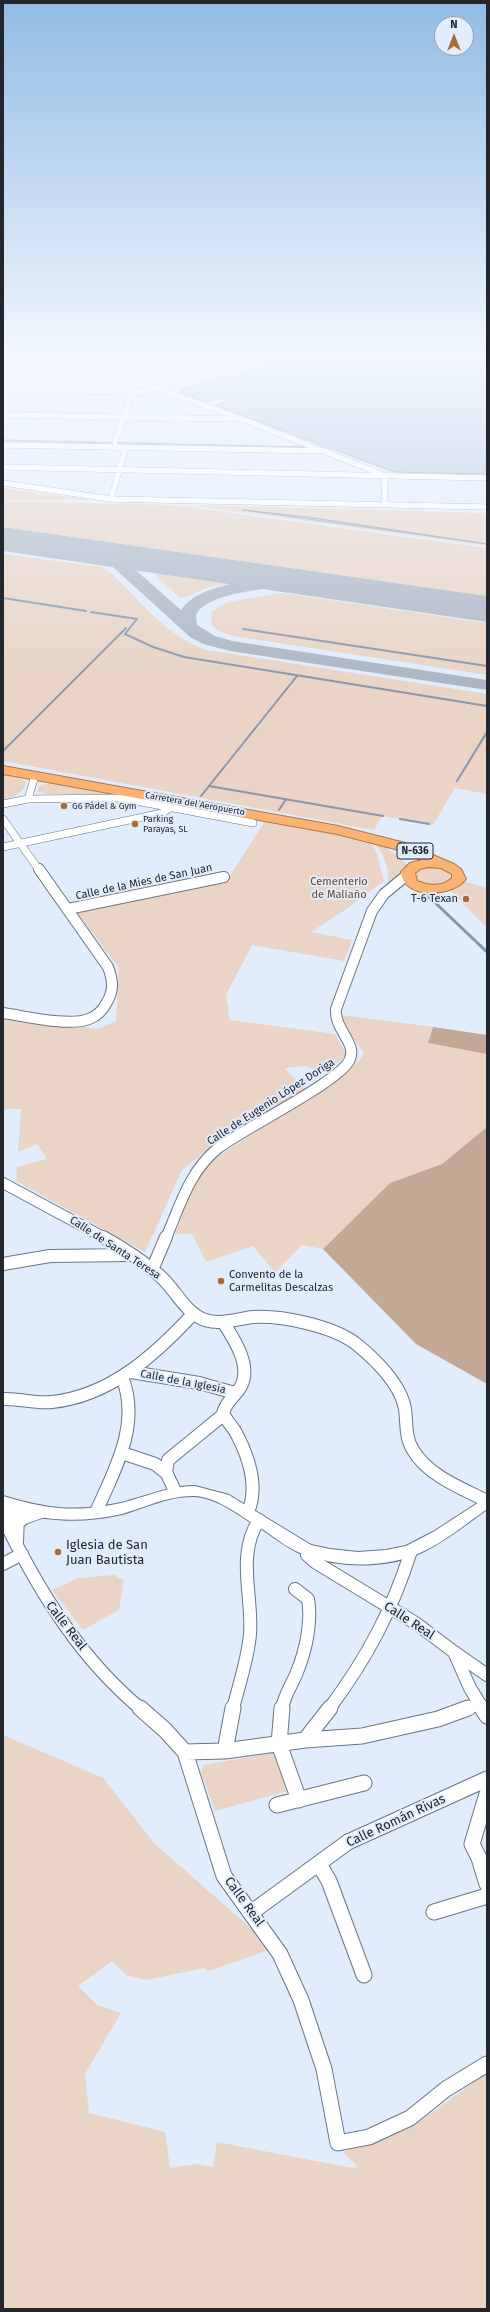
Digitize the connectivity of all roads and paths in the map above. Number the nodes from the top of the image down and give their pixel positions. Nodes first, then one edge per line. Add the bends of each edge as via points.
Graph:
1 (121, 466) edge
2 (361, 466) edge
3 (3, 467) edge
4 (120, 470) junction
5 (385, 476) junction
6 (487, 478) edge
7 (3, 483) edge
8 (111, 498) junction
9 (384, 505) junction
10 (487, 507) edge
11 (3, 770) edge
12 (35, 776) junction
13 (28, 799) junction
14 (3, 804) edge
15 (172, 807) junction
16 (3, 819) edge
17 (253, 823) dead end
18 (386, 842) junction
19 (20, 844) junction
20 (3, 848) edge
21 (442, 864) junction
22 (411, 870) junction
23 (224, 877) dead end
24 (416, 886) junction
25 (393, 888) junction
26 (68, 910) junction
27 (3, 1013) edge
28 (3, 1184) edge
29 (129, 1255) junction
30 (3, 1264) edge
31 (152, 1270) junction
32 (193, 1314) junction
33 (223, 1322) junction
34 (126, 1375) junction
35 (235, 1393) junction
36 (3, 1399) edge
37 (224, 1415) junction
38 (122, 1453) junction
39 (165, 1472) junction
40 (175, 1491) junction
41 (487, 1502) edge
42 (9, 1504) edge
43 (41, 1512) junction
44 (96, 1512) junction
45 (254, 1516) junction
46 (18, 1523) junction
47 (19, 1549) junction
48 (308, 1550) junction
49 (411, 1551) junction
50 (3, 1564) edge
51 (295, 1589) dead end
52 (391, 1608) junction
53 (454, 1652) junction
54 (487, 1675) edge
55 (479, 1704) junction
56 (487, 1716) edge
57 (305, 1740) junction
58 (279, 1744) junction
59 (225, 1751) junction
60 (185, 1752) junction
61 (487, 1779) edge
62 (364, 1783) dead end
63 (487, 1794) edge
64 (299, 1800) junction
65 (277, 1805) dead end
66 (318, 1864) junction
67 (487, 1884) edge
68 (487, 1896) edge
69 (252, 1912) junction
70 (434, 1912) dead end
71 (364, 1976) dead end
72 (487, 2064) edge

1 - 4 street
2 - 5 street
3 - 4 street
4 - 5 street
4 - 8 street
5 - 6 street
5 - 9 street
7 - 8 street
8 - 9 street
9 - 10 street
11 - 12 highway, Carretera del Aeropuerto / N-636
12 - 13 street
12 - 18 highway, Carretera del Aeropuerto / N-636 via 332,828
13 - 14 street
13 - 15 street via 120,798
15 - 17 street
15 - 19 street via 162,813
16 - 19 street, Calle de la Mies de San Juan
18 - 21 highway, N-636 via 415,850
18 - 22 highway, N-636
19 - 20 street
19 - 26 street, Calle de la Mies de San Juan
21 - 22 highway, N-636 via 428,863
21 - 24 highway, N-636 via 457,872 457,882 440,889
22 - 24 highway, N-636 via 408,879
22 - 25 street, Calle de Eugenio López Doriga
23 - 26 street, Calle de la Mies de San Juan
24 - 25 street
25 - 31 street, Calle de Eugenio López Doriga via 384,894 372,911 336,1009 335,1019 350,1043 350,1060 344,1068 315,1089 217,1150 204,1162 186,1188
26 - 27 street, Calle de la Mies de San Juan via 108,967 113,989 107,1003 100,1013 86,1021
28 - 29 street, Calle de Santa Teresa via 24,1193
29 - 30 street via 42,1257
29 - 31 street, Calle de Santa Teresa
31 - 32 street, Calle de Santa Teresa via 169,1284
32 - 33 street via 205,1320
32 - 34 street via 153,1354
33 - 35 street, Calle de la Iglesia via 236,1343 244,1366 243,1381
33 - 41 street via 271,1318 346,1337 378,1366 400,1392 404,1400 407,1434 415,1456
34 - 35 street, Calle de la Iglesia via 194,1382
34 - 36 street via 102,1387 67,1399 51,1402
34 - 38 street, Calle de la Iglesia via 130,1412 126,1436 121,1447
35 - 37 street, Calle de la Iglesia via 225,1405
37 - 39 street, Calle de la Iglesia via 172,1455 165,1466
37 - 45 street via 237,1437 251,1474
38 - 39 street via 155,1464
38 - 44 street, Calle de la Iglesia
39 - 40 street
40 - 44 street via 121,1508
40 - 45 street via 213,1495
41 - 49 street
42 - 43 street
42 - 46 street, Calle Real via 18,1514
42 - 47 street, Calle Real via 5,1522
43 - 44 street
43 - 46 street
45 - 48 street via 296,1545
45 - 59 street via 248,1537 247,1564 250,1634 228,1724
46 - 47 street, Calle Real
47 - 50 street
47 - 60 street, Calle Real via 41,1593 72,1637 128,1698 175,1738
48 - 49 street via 342,1556 376,1557
48 - 52 street, Calle Real via 308,1555 315,1562
49 - 52 street
51 - 58 street via 308,1599 309,1628 301,1660 281,1705
52 - 53 street, Calle Real
52 - 57 street via 352,1680
53 - 54 street, Calle Real
53 - 55 street
55 - 56 street
55 - 57 street via 438,1719 362,1736
57 - 58 street
58 - 59 street
58 - 64 street
59 - 60 street
60 - 69 street, Calle Real via 224,1876
61 - 66 street, Calle Román Rivas via 348,1842
62 - 64 street
63 - 67 street via 472,1844
64 - 65 street
66 - 69 street, Calle Román Rivas
66 - 71 street via 329,1881
68 - 70 street
69 - 72 street, Calle Real via 280,1954 301,2000 324,2069 338,2143 369,2137 410,2118 446,2089

